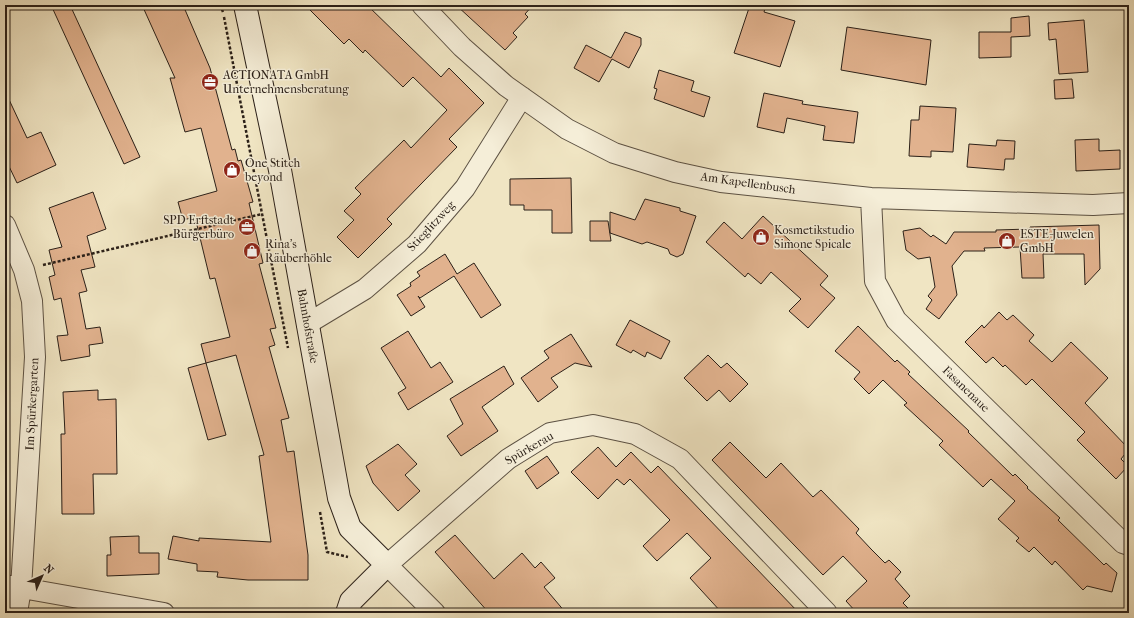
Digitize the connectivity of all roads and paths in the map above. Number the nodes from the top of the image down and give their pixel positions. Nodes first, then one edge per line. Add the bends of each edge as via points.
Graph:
1 (245, 5) edge
2 (422, 5) edge
3 (522, 97) junction
4 (871, 198) junction
5 (1129, 203) edge
6 (262, 214) dead end
7 (5, 225) edge
8 (24, 270) junction
9 (307, 324) junction
10 (1129, 545) edge
11 (387, 565) junction
12 (13, 587) edge
13 (17, 613) edge
14 (164, 613) edge
15 (347, 613) edge
16 (435, 613) edge
17 (827, 613) edge

1 - 9 street, Bahnhofstraße via 280,170
2 - 3 street, Am Kapellenbusch via 462,46
3 - 4 street, Am Kapellenbusch via 566,129 614,153 675,172 721,182
3 - 9 street, Stieglitzweg via 465,188 416,244 366,289
4 - 5 street, Am Kapellenbusch via 1093,205
4 - 10 street, Fasanenaue via 875,281 896,320 1123,543
6 - 8 path
7 - 8 street, Im Spürkergarten
8 - 12 street, Im Spürkergarten via 32,301 35,357
9 - 11 street, Bahnhofstraße via 339,498 350,528
11 - 15 street via 351,601
11 - 16 street, Bahnhofstraße
11 - 17 street, Spürkerau via 508,459 550,433 593,425 635,434 680,459
12 - 13 street, Im Spürkergarten
12 - 14 street

